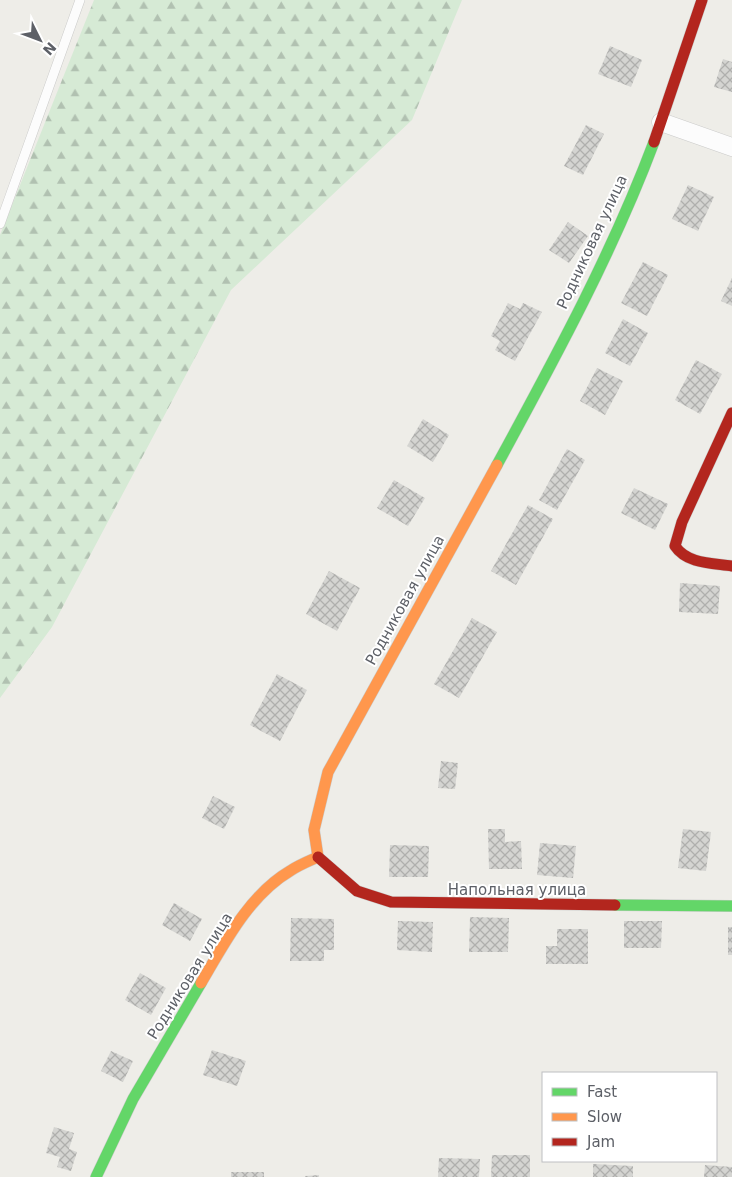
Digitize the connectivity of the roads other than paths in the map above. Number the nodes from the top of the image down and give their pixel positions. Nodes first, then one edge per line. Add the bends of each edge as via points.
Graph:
1 (80, 0) edge
2 (702, 0) edge
3 (661, 122) junction
4 (732, 147) edge
5 (0, 224) edge
6 (732, 413) edge
7 (732, 566) edge
8 (318, 857) junction
9 (732, 906) edge
10 (96, 1177) edge

1 - 5 lane
2 - 3 street, Родниковая улица
3 - 4 street
3 - 8 street, Родниковая улица via 620,225 527,408 328,772 314,830
6 - 7 street via 674,546 684,558
8 - 9 street, Напольная улица via 345,885 381,902
8 - 10 street, Родниковая улица via 289,871 264,891 230,934 133,1099

